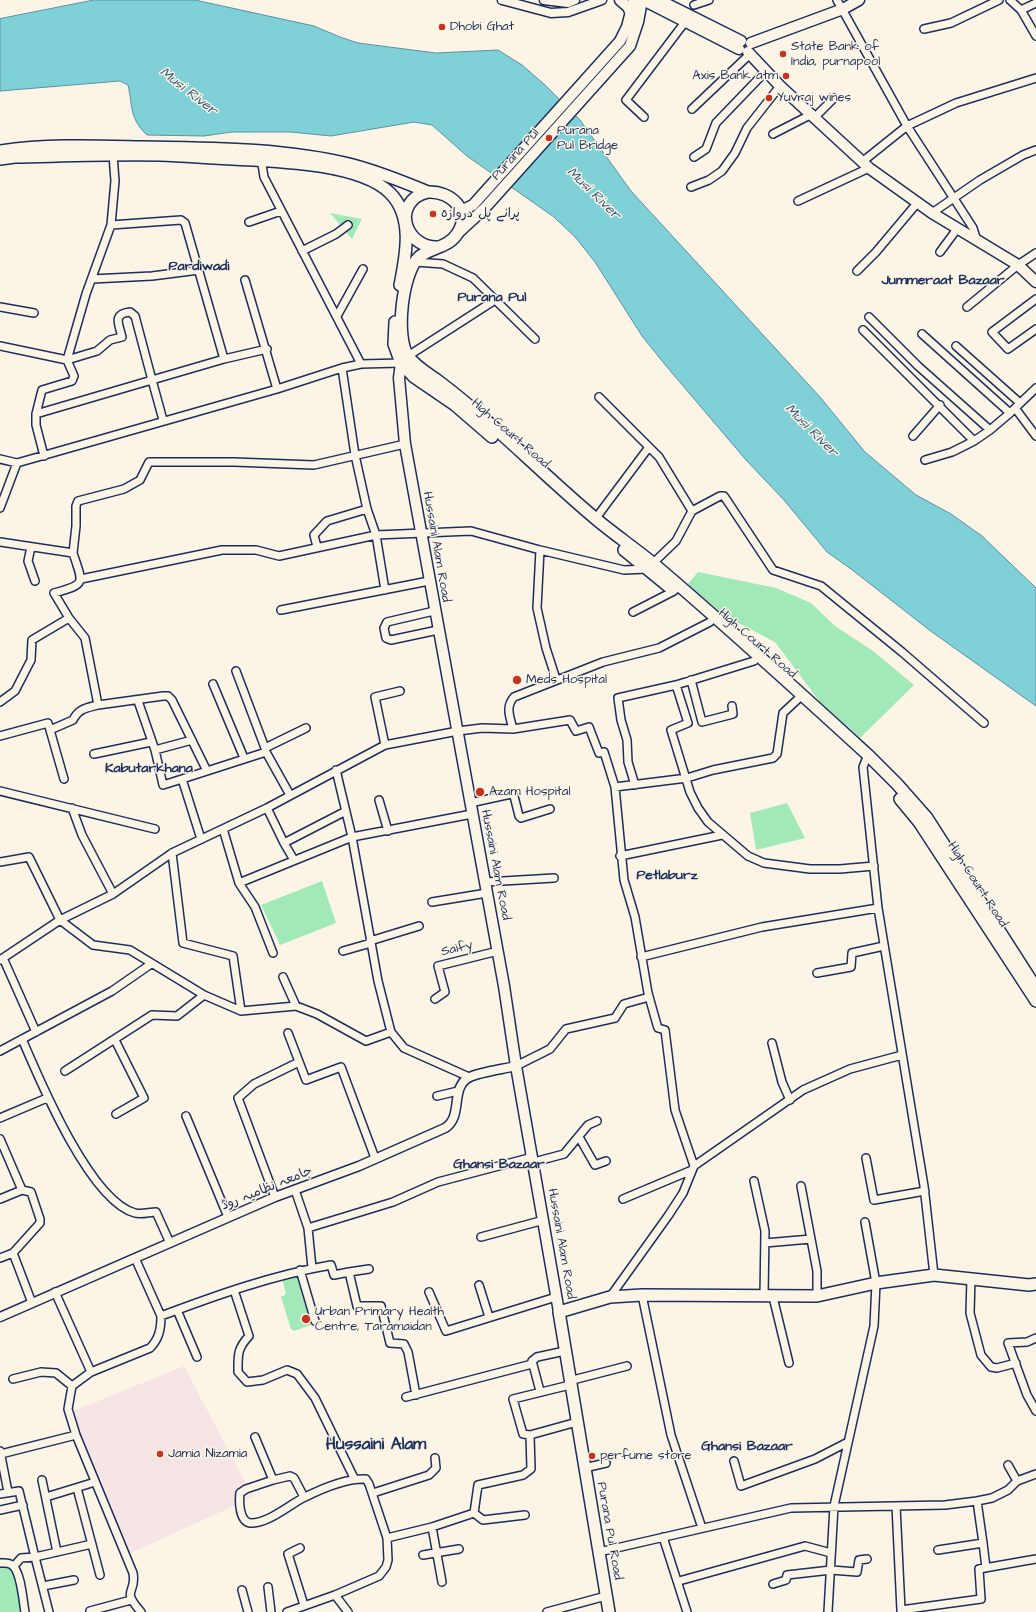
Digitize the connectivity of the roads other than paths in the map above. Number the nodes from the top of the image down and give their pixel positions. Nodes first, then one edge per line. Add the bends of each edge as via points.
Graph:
1 (502, 0) edge
2 (544, 0) edge
3 (575, 0) edge
4 (602, 0) edge
5 (620, 0) edge
6 (634, 0) edge
7 (643, 0) edge
8 (658, 0) edge
9 (709, 0) edge
10 (838, 0) edge
11 (859, 0) edge
12 (998, 0) edge
13 (1010, 0) edge
14 (1036, 3) edge
15 (694, 5) dead end
16 (843, 9) junction
17 (1021, 10) junction
18 (631, 14) junction
19 (685, 22) junction
20 (924, 29) dead end
21 (1036, 36) edge
22 (746, 48) junction
23 (766, 71) junction
24 (1036, 78) edge
25 (780, 86) junction
26 (834, 98) dead end
27 (692, 109) dead end
28 (813, 116) junction
29 (644, 117) dead end
30 (908, 126) junction
31 (773, 134) dead end
32 (1036, 150) edge
33 (0, 151) edge
34 (113, 155) junction
35 (261, 156) junction
36 (694, 157) dead end
37 (0, 160) edge
38 (866, 165) junction
39 (691, 187) dead end
40 (428, 192) junction
41 (952, 198) junction
42 (798, 200) dead end
43 (918, 202) junction
44 (281, 211) junction
45 (461, 211) junction
46 (932, 213) junction
47 (406, 220) junction
48 (249, 222) dead end
49 (111, 225) junction
50 (348, 225) dead end
51 (957, 229) junction
52 (459, 232) junction
53 (976, 241) junction
54 (441, 247) junction
55 (302, 251) junction
56 (940, 252) dead end
57 (1036, 253) edge
58 (415, 262) junction
59 (1018, 265) junction
60 (363, 269) dead end
61 (199, 270) junction
62 (857, 271) dead end
63 (92, 279) junction
64 (245, 280) dead end
65 (1036, 282) edge
66 (1036, 299) edge
67 (495, 300) junction
68 (0, 307) edge
69 (967, 307) dead end
70 (34, 313) dead end
71 (337, 316) junction
72 (869, 317) dead end
73 (1036, 329) edge
74 (863, 330) dead end
75 (922, 334) dead end
76 (535, 339) dead end
77 (0, 346) edge
78 (956, 346) dead end
79 (267, 349) junction
80 (224, 359) junction
81 (68, 360) junction
82 (405, 360) junction
83 (361, 364) junction
84 (342, 368) junction
85 (152, 380) junction
86 (1036, 388) edge
87 (277, 389) junction
88 (599, 397) dead end
89 (940, 406) junction
90 (1015, 408) junction
91 (36, 414) junction
92 (163, 420) junction
93 (990, 430) junction
94 (913, 436) dead end
95 (1036, 436) edge
96 (974, 441) junction
97 (405, 444) junction
98 (648, 447) junction
99 (355, 455) junction
100 (44, 456) junction
101 (0, 459) edge
102 (925, 460) dead end
103 (17, 464) junction
104 (0, 508) edge
105 (367, 509) junction
106 (692, 511) junction
107 (596, 518) junction
108 (421, 532) junction
109 (376, 535) junction
110 (0, 542) edge
111 (31, 547) junction
112 (317, 547) junction
113 (540, 550) junction
114 (73, 553) junction
115 (651, 566) junction
116 (81, 579) junction
117 (35, 581) dead end
118 (428, 581) junction
119 (385, 590) junction
120 (674, 591) junction
121 (281, 610) dead end
122 (434, 611) junction
123 (633, 612) dead end
124 (69, 618) junction
125 (710, 622) junction
126 (438, 630) junction
127 (754, 661) junction
128 (236, 671) dead end
129 (556, 679) junction
130 (691, 680) junction
131 (213, 684) dead end
132 (676, 685) junction
133 (400, 691) dead end
134 (798, 700) junction
135 (138, 701) junction
136 (0, 702) edge
137 (98, 705) junction
138 (732, 706) dead end
139 (984, 723) dead end
140 (306, 728) dead end
141 (514, 729) junction
142 (50, 730) junction
143 (458, 731) junction
144 (0, 736) edge
145 (192, 740) junction
146 (151, 742) junction
147 (385, 745) junction
148 (155, 750) junction
149 (266, 750) junction
150 (94, 754) dead end
151 (244, 758) junction
152 (867, 758) junction
153 (336, 770) junction
154 (207, 771) junction
155 (686, 778) junction
156 (64, 779) dead end
157 (182, 779) junction
158 (635, 785) junction
159 (615, 787) junction
160 (0, 791) edge
161 (290, 795) junction
162 (379, 800) dead end
163 (470, 803) junction
164 (72, 808) junction
165 (267, 808) junction
166 (550, 809) dead end
167 (346, 811) junction
168 (472, 814) junction
169 (155, 829) dead end
170 (223, 829) junction
171 (388, 831) junction
172 (722, 835) junction
173 (352, 837) junction
174 (201, 839) junction
175 (284, 843) junction
176 (172, 853) junction
177 (620, 856) junction
178 (294, 860) junction
179 (0, 862) edge
180 (874, 866) junction
181 (554, 878) dead end
182 (486, 882) junction
183 (239, 883) junction
184 (487, 893) junction
185 (113, 894) junction
186 (432, 902) dead end
187 (878, 908) junction
188 (60, 920) junction
189 (419, 926) dead end
190 (370, 942) junction
191 (884, 946) junction
192 (343, 951) dead end
193 (498, 951) junction
194 (273, 953) dead end
195 (641, 958) junction
196 (2, 959) edge
197 (150, 964) junction
198 (817, 973) dead end
199 (283, 977) dead end
200 (1036, 988) edge
201 (204, 995) junction
202 (649, 997) junction
203 (435, 999) dead end
204 (1036, 1001) edge
205 (296, 1006) junction
206 (241, 1011) junction
207 (36, 1032) junction
208 (391, 1032) junction
209 (288, 1033) dead end
210 (22, 1039) junction
211 (115, 1040) junction
212 (772, 1043) dead end
213 (0, 1051) edge
214 (902, 1055) junction
215 (299, 1062) junction
216 (516, 1066) junction
217 (65, 1071) dead end
218 (469, 1077) junction
219 (458, 1091) junction
220 (436, 1096) dead end
221 (47, 1098) junction
222 (790, 1100) junction
223 (116, 1114) dead end
224 (186, 1116) dead end
225 (0, 1118) edge
226 (597, 1121) dead end
227 (579, 1137) junction
228 (0, 1139) edge
229 (532, 1149) junction
230 (375, 1158) junction
231 (866, 1158) dead end
232 (606, 1161) dead end
233 (534, 1162) junction
234 (693, 1168) junction
235 (754, 1181) dead end
236 (801, 1186) dead end
237 (22, 1190) junction
238 (296, 1190) junction
239 (925, 1191) junction
240 (275, 1197) junction
241 (0, 1199) edge
242 (623, 1199) dead end
243 (228, 1218) junction
244 (544, 1220) junction
245 (865, 1222) dead end
246 (308, 1228) junction
247 (481, 1237) dead end
248 (811, 1239) junction
249 (170, 1243) junction
250 (765, 1243) junction
251 (13, 1253) junction
252 (0, 1258) edge
253 (135, 1258) junction
254 (312, 1268) junction
255 (369, 1269) dead end
256 (300, 1270) junction
257 (349, 1272) junction
258 (934, 1275) junction
259 (971, 1278) junction
260 (876, 1284) junction
261 (479, 1285) dead end
262 (1034, 1286) edge
263 (234, 1290) junction
264 (55, 1292) junction
265 (430, 1292) dead end
266 (642, 1295) junction
267 (817, 1296) junction
268 (556, 1297) junction
269 (610, 1297) junction
270 (768, 1297) junction
271 (32, 1303) junction
272 (178, 1310) junction
273 (559, 1312) junction
274 (161, 1316) junction
275 (0, 1317) edge
276 (489, 1317) junction
277 (315, 1321) dead end
278 (1036, 1338) edge
279 (565, 1351) junction
280 (197, 1357) dead end
281 (789, 1363) dead end
282 (1016, 1363) junction
283 (532, 1364) junction
284 (627, 1366) dead end
285 (91, 1372) junction
286 (13, 1379) dead end
287 (570, 1383) junction
288 (72, 1386) junction
289 (540, 1391) junction
290 (416, 1395) junction
291 (406, 1397) dead end
292 (1036, 1411) edge
293 (577, 1422) junction
294 (76, 1435) junction
295 (530, 1435) junction
296 (255, 1437) dead end
297 (848, 1442) junction
298 (1, 1452) edge
299 (435, 1458) dead end
300 (734, 1461) dead end
301 (606, 1463) dead end
302 (1008, 1465) dead end
303 (584, 1468) junction
304 (1036, 1474) edge
305 (354, 1478) junction
306 (42, 1480) dead end
307 (273, 1480) junction
308 (1017, 1481) junction
309 (95, 1482) junction
310 (77, 1488) junction
311 (8, 1492) junction
312 (373, 1493) junction
313 (0, 1494) edge
314 (46, 1497) junction
315 (304, 1497) junction
316 (977, 1501) junction
317 (23, 1505) junction
318 (834, 1506) junction
319 (896, 1506) junction
320 (0, 1510) edge
321 (474, 1513) junction
322 (525, 1515) dead end
323 (432, 1526) junction
324 (702, 1528) junction
325 (664, 1537) junction
326 (387, 1538) junction
327 (983, 1543) junction
328 (92, 1544) junction
329 (300, 1548) dead end
330 (460, 1549) dead end
331 (938, 1550) dead end
332 (57, 1552) junction
333 (599, 1552) junction
334 (438, 1553) junction
335 (831, 1553) junction
336 (423, 1555) dead end
337 (35, 1557) junction
338 (867, 1559) dead end
339 (1036, 1559) edge
340 (0, 1563) edge
341 (14, 1566) junction
342 (986, 1568) junction
343 (831, 1570) junction
344 (100, 1576) dead end
345 (74, 1580) dead end
346 (679, 1581) junction
347 (442, 1582) dead end
348 (773, 1584) dead end
349 (43, 1586) junction
350 (268, 1587) dead end
351 (242, 1590) dead end
352 (335, 1594) junction
353 (606, 1596) junction
354 (131, 1600) junction
355 (304, 1605) junction
356 (90, 1611) dead end
357 (555, 1611) edge
358 (25, 1612) edge
359 (49, 1612) edge
360 (141, 1612) edge
361 (248, 1612) edge
362 (271, 1612) edge
363 (287, 1612) edge
364 (348, 1612) edge
365 (547, 1612) edge
366 (609, 1612) edge
367 (687, 1612) edge
368 (828, 1612) edge

1 - 4 street via 551,13 568,12
2 - 3 street via 568,3
5 - 18 main road
6 - 18 main road, Purana Pul
7 - 19 main road
7 - 52 main road, Purana Pul via 630,46 484,209
8 - 22 main road
9 - 15 street
10 - 16 street
11 - 16 main road
12 - 20 street via 951,23
13 - 17 street
14 - 17 street
16 - 22 main road
16 - 30 street
17 - 21 street
18 - 45 main road, Purana Pul via 620,41 473,205
19 - 22 main road
19 - 29 street via 626,100
22 - 23 main road
22 - 27 street
23 - 25 main road
23 - 36 street via 716,123 706,149
24 - 30 street via 956,103
25 - 28 main road
25 - 39 street via 747,128 722,171 709,180
26 - 28 street
28 - 31 street
28 - 38 main road
30 - 38 street
30 - 41 street
32 - 41 street via 1022,155
33 - 35 main road via 38,147 101,146
34 - 35 main road
34 - 37 main road via 15,157
34 - 49 street via 115,181
35 - 40 main road via 311,156 354,165
35 - 44 street via 264,176
35 - 47 main road via 340,171 376,182 391,194
38 - 42 street
38 - 43 main road
40 - 45 main road via 439,191 449,196
40 - 47 main road via 416,197 408,207
41 - 46 street
41 - 53 street via 973,228
43 - 46 main road
43 - 62 street
44 - 48 street
44 - 55 street
45 - 52 main road
46 - 51 main road
47 - 54 main road via 409,232 417,242 429,247
47 - 82 main road via 406,255 398,293 394,344
49 - 61 street via 181,220 185,223
49 - 63 street
50 - 55 street
51 - 53 main road
51 - 56 street
52 - 54 main road via 452,241
53 - 59 main road
54 - 58 main road via 430,250
55 - 71 street
57 - 59 street
58 - 67 street via 443,264 473,278
58 - 82 main road via 407,279 401,325
59 - 65 main road
59 - 69 street
60 - 71 street
61 - 63 street via 152,276
61 - 80 street
63 - 81 street
64 - 79 street
66 - 73 street via 992,332 1008,349
67 - 76 street
67 - 82 street
68 - 70 street
71 - 83 street
72 - 93 street via 918,366
74 - 89 street
75 - 90 street
77 - 81 street
78 - 90 street
79 - 80 street
79 - 87 street
80 - 85 street
81 - 85 street via 97,351 110,340 122,337 119,316 130,312 136,320
81 - 91 street via 74,376 72,381 42,390
82 - 83 street
82 - 97 main road, Hussaini Alam Road via 399,378
82 - 107 main road, High Court Road via 426,372 462,400
82 - 115 main road, High Court Road via 414,377 455,405 591,523
83 - 84 street
84 - 87 street
84 - 99 street
85 - 91 street
85 - 92 street
86 - 90 street
87 - 92 street
88 - 98 street
89 - 94 street
89 - 96 street
90 - 93 street
90 - 95 street
91 - 100 street via 36,425
92 - 100 street
93 - 96 street
96 - 102 street via 952,452
97 - 99 street
97 - 108 main road, Hussaini Alam Road
98 - 106 street via 658,457
98 - 107 street
99 - 105 street
99 - 114 street via 314,465 149,462 140,480 129,486 78,501
100 - 103 street
101 - 103 street
103 - 104 street
105 - 109 street
105 - 112 street via 327,520 314,535
106 - 115 street via 676,541
106 - 139 street via 724,496 773,570 821,586
107 - 115 main road, High Court Road
108 - 109 street
108 - 113 street via 471,531
108 - 118 main road, Hussaini Alam Road
109 - 112 street
109 - 119 street
110 - 111 street
111 - 114 street
111 - 117 street via 28,561
112 - 116 street via 279,556 256,550 222,550
113 - 115 street via 624,570
113 - 129 street via 537,608
114 - 116 street
115 - 120 main road, High Court Road
115 - 152 main road, High Court Road
116 - 124 street via 76,587 54,593
118 - 119 street
118 - 122 main road, Hussaini Alam Road
119 - 121 street
120 - 123 street
120 - 125 main road, High Court Road
122 - 126 main road, Hussaini Alam Road
122 - 126 street via 386,622 386,638 390,640
124 - 136 street via 32,640 31,660 16,691
124 - 137 street via 85,638
125 - 127 main road, High Court Road
125 - 129 street via 659,648 603,662
126 - 143 main road, Hussaini Alam Road
127 - 130 street
127 - 134 main road, High Court Road
128 - 149 street
129 - 141 street via 514,697 509,703 508,712
130 - 132 street
130 - 138 street via 702,722 733,714
131 - 151 street
132 - 155 street via 688,723 671,730
132 - 158 street via 618,698 621,720 628,740 628,762
133 - 147 street via 374,697
134 - 152 main road, High Court Road
134 - 155 street via 783,713 777,754 773,758
135 - 137 street
135 - 145 street via 168,696
135 - 146 street
137 - 142 street via 82,709 74,720
140 - 149 street
141 - 143 street via 482,728
141 - 159 street via 570,720 576,731 589,727 599,754 604,752
142 - 144 street via 48,724
142 - 156 street
143 - 147 street
143 - 163 main road, Hussaini Alam Road
145 - 148 street
145 - 154 street
146 - 148 street
146 - 150 street
147 - 153 street
148 - 157 street via 163,785
149 - 151 street
149 - 161 street
151 - 154 street
152 - 180 street via 863,767
152 - 200 main road, High Court Road via 897,784 927,818
152 - 204 main road, High Court Road via 919,822
153 - 161 street
153 - 167 street
154 - 157 street
155 - 158 street
155 - 172 street via 698,808
157 - 174 street
158 - 159 street
159 - 177 street
160 - 164 street
161 - 165 street
162 - 171 street
163 - 166 street via 511,794 522,818
163 - 168 main road, Hussaini Alam Road
164 - 169 street
164 - 185 street via 82,835
165 - 170 street
165 - 175 street
167 - 173 street
167 - 175 street
168 - 171 street
168 - 182 main road, Hussaini Alam Road
170 - 174 street
170 - 183 street
171 - 173 street
172 - 177 street
172 - 180 street via 748,856 764,863 810,869
173 - 178 street
173 - 190 street
174 - 176 street
175 - 178 street
176 - 185 street
176 - 206 street via 183,943 233,956
177 - 195 street via 635,918
178 - 183 street
179 - 188 street via 29,857
180 - 187 street
181 - 182 street
182 - 184 main road, Hussaini Alam Road
183 - 194 street via 255,907
184 - 186 street
184 - 193 main road, Hussaini Alam Road
185 - 188 street
187 - 191 street
187 - 195 street via 762,927
188 - 196 street
188 - 197 street via 93,945 130,950
189 - 190 street
190 - 192 street
190 - 208 street
191 - 198 street via 852,953 851,967
191 - 214 street
193 - 203 street, Saify via 438,966 445,992
193 - 216 main road, Hussaini Alam Road
195 - 202 street
196 - 207 street
197 - 201 street
197 - 207 street via 112,991
199 - 205 street
201 - 206 street
201 - 211 street via 176,1016 152,1014
202 - 216 street via 624,1004 616,1018 566,1029 550,1049
202 - 234 street via 656,1025 665,1030 675,1110
205 - 206 street
205 - 208 street via 366,1040
207 - 210 street
208 - 218 street via 404,1048
209 - 215 street
210 - 213 street
210 - 221 street
211 - 217 street
211 - 223 street via 144,1098
212 - 222 street via 782,1082
214 - 222 street via 850,1069 803,1090
214 - 239 street
215 - 230 street via 306,1080 341,1067
215 - 240 street via 254,1084 238,1098
216 - 218 street
216 - 229 main road, Hussaini Alam Road
218 - 219 street
219 - 220 street
219 - 230 street, جامعہ نظامیہ روڈ via 455,1118 450,1125
221 - 225 street
221 - 249 street via 67,1136 100,1188 127,1210 136,1214 156,1212
222 - 234 street
224 - 243 street
226 - 227 street via 588,1125
227 - 232 street via 595,1165
227 - 233 street via 564,1154
228 - 237 street
229 - 233 main road, Hussaini Alam Road
229 - 246 street via 529,1158 438,1182 393,1202
230 - 238 street, جامعہ نظامیہ روڈ
231 - 239 street via 874,1200
233 - 244 main road, Hussaini Alam Road
234 - 242 street
234 - 269 street via 683,1192 668,1216
235 - 250 street via 765,1231
236 - 248 street
237 - 241 street
237 - 251 street via 31,1192 40,1223
238 - 240 street, جامعہ نظامیہ روڈ
238 - 246 street
239 - 258 street
240 - 243 street, جامعہ نظامیہ روڈ
243 - 249 street, جامعہ نظامیہ روڈ
244 - 247 street
244 - 268 main road, Hussaini Alam Road
245 - 260 street
246 - 254 street
248 - 250 street
248 - 267 street via 817,1271
249 - 253 street, جامعہ نظامیہ روڈ
250 - 270 street
251 - 252 street
251 - 271 street
253 - 264 street, جامعہ نظامیہ روڈ
253 - 274 street
254 - 256 street
254 - 257 street via 332,1265 334,1275
255 - 257 street
256 - 263 street
256 - 277 street
257 - 290 street via 355,1302 360,1307 374,1304 381,1306 390,1343 404,1344 408,1352
258 - 259 main road
258 - 260 main road
259 - 262 main road
259 - 282 street via 970,1313 981,1355 991,1367
260 - 267 main road
260 - 297 street via 874,1326
261 - 276 street
263 - 272 street
263 - 305 street via 249,1336 240,1346 238,1372 247,1382 263,1380 288,1370 297,1374 315,1398
264 - 271 street, جامعہ نظامیہ روڈ
264 - 285 street
265 - 276 street via 446,1331
266 - 269 main road
266 - 270 main road
266 - 324 street via 671,1435
267 - 270 main road
268 - 273 main road, Hussaini Alam Road
268 - 276 street
269 - 273 main road
270 - 281 street
271 - 275 street, جامعہ نظامیہ روڈ
272 - 274 street
272 - 280 street
273 - 279 main road, Purana Pul Road
274 - 285 street via 158,1337 150,1348
278 - 282 street via 1027,1342 1008,1343
279 - 283 street via 537,1357
279 - 287 main road, Purana Pul Road
282 - 292 street via 1027,1395
283 - 289 street
283 - 290 street
284 - 287 street
285 - 288 street
286 - 288 street via 41,1372 56,1373
287 - 289 street
287 - 293 main road, Purana Pul Road
288 - 294 street via 68,1409
289 - 295 street via 513,1399 523,1434
290 - 291 street
293 - 295 street
293 - 303 main road, Purana Pul Road
294 - 298 street
294 - 309 street
295 - 321 street via 531,1469 523,1475 478,1485
296 - 307 street
297 - 300 street via 815,1459 741,1486
297 - 318 street
298 - 311 street
299 - 312 street via 436,1468 429,1475
301 - 303 street
302 - 308 street
303 - 333 main road, Purana Pul Road
304 - 308 street
305 - 312 street via 366,1479
305 - 315 street
306 - 314 street
307 - 315 street via 290,1476 294,1478
307 - 315 street via 246,1489 240,1494 239,1502 246,1521 258,1522
308 - 316 street via 1008,1490 992,1498
309 - 310 street
309 - 354 street via 132,1573 133,1583 129,1592
310 - 314 street
310 - 328 street
311 - 313 street
311 - 317 street via 19,1491
312 - 326 street
314 - 332 street
316 - 319 street via 945,1505
316 - 327 street
317 - 320 street
317 - 337 street
318 - 319 street
318 - 324 street via 791,1508
318 - 335 street
319 - 342 street via 901,1610 982,1599 979,1569
321 - 322 street via 483,1520
321 - 323 street
323 - 326 street
323 - 334 street
324 - 325 street
325 - 333 street
325 - 346 street
326 - 352 street via 388,1560 379,1576
327 - 331 street
327 - 342 street
328 - 332 street
328 - 344 street
329 - 355 street via 288,1554
330 - 334 street
332 - 337 street
333 - 353 main road, Purana Pul Road
334 - 336 street
334 - 347 street
335 - 343 street
335 - 346 street via 805,1546
337 - 341 street via 21,1558
337 - 349 street
338 - 343 street via 858,1560 857,1572
339 - 342 street
340 - 341 street via 8,1562
341 - 358 street via 18,1572
343 - 348 street via 787,1575 786,1580
343 - 368 street
345 - 349 street
346 - 367 street
349 - 359 street
350 - 362 street
351 - 361 street
352 - 355 street
352 - 364 street
353 - 357 street
353 - 366 main road, Purana Pul Road
354 - 356 street
354 - 360 street
355 - 363 street
357 - 365 street

